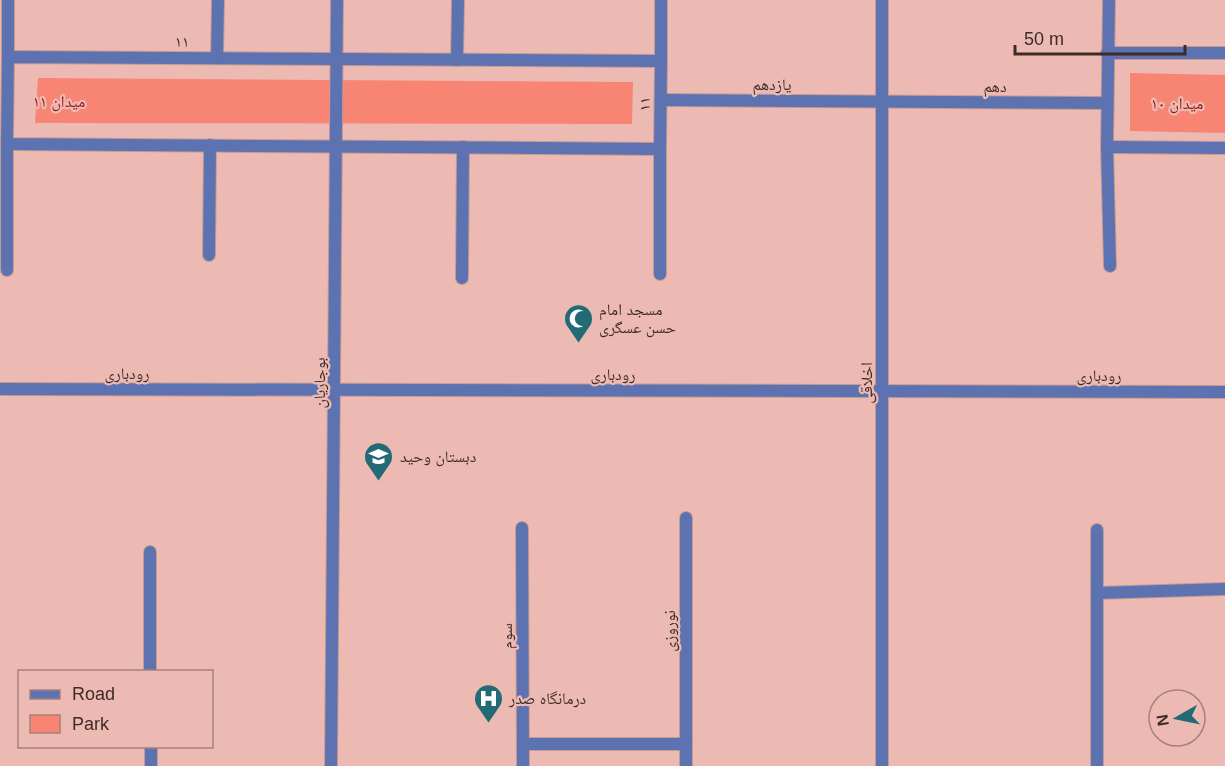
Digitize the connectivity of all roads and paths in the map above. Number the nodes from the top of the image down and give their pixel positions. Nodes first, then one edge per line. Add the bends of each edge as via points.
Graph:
1 (8, 0) edge
2 (218, 0) edge
3 (338, 0) edge
4 (458, 0) edge
5 (661, 0) edge
6 (882, 0) edge
7 (1109, 0) edge
8 (1107, 53) junction
9 (1225, 53) edge
10 (8, 57) junction
11 (217, 58) junction
12 (337, 59) junction
13 (457, 60) junction
14 (661, 61) junction
15 (661, 100) junction
16 (4, 101) edge
17 (882, 102) junction
18 (1107, 103) junction
19 (7, 144) junction
20 (210, 145) junction
21 (337, 146) junction
22 (463, 147) junction
23 (1107, 147) junction
24 (1225, 148) edge
25 (660, 149) junction
26 (210, 255) dead end
27 (1110, 266) dead end
28 (7, 270) dead end
29 (660, 274) dead end
30 (462, 278) dead end
31 (0, 389) edge
32 (335, 390) junction
33 (883, 391) junction
34 (1225, 392) edge
35 (686, 518) dead end
36 (522, 528) dead end
37 (1097, 530) dead end
38 (150, 552) dead end
39 (1225, 589) edge
40 (1097, 593) junction
41 (150, 670) edge
42 (523, 744) junction
43 (686, 744) junction
44 (151, 748) edge
45 (151, 766) edge
46 (331, 766) edge
47 (523, 766) edge
48 (686, 766) edge
49 (882, 766) edge
50 (1097, 766) edge

1 - 10 street
2 - 11 street
3 - 12 street, بوجاریان
4 - 13 street
5 - 14 street
6 - 17 street, اخلاقی
7 - 8 street
8 - 9 street
8 - 18 street
10 - 11 street, ۱۱
10 - 16 street
11 - 12 street, ۱۱
12 - 13 street, ۱۱
12 - 21 street, بوجاریان
13 - 14 street, ۱۱
14 - 15 street, ۱۱
15 - 17 street, یازدهم
15 - 25 street, ۱۱
16 - 19 street
17 - 18 street, دهم
17 - 33 street, اخلاقی
18 - 23 street
19 - 20 street
19 - 28 street
20 - 21 street
20 - 26 street
21 - 22 street
21 - 32 street, بوجاریان
22 - 25 street
22 - 30 street
23 - 24 street
23 - 27 street
25 - 29 street, ۱۱
31 - 32 street, رودباری
32 - 33 street, رودباری
32 - 46 street, بوجاریان
33 - 34 street, رودباری
33 - 49 street, اخلاقی
35 - 43 street, نوروزی
36 - 42 street, سوم
37 - 40 street
38 - 41 street
39 - 40 street
40 - 50 street
42 - 43 street
42 - 47 street, سوم
43 - 48 street, نوروزی
44 - 45 street

